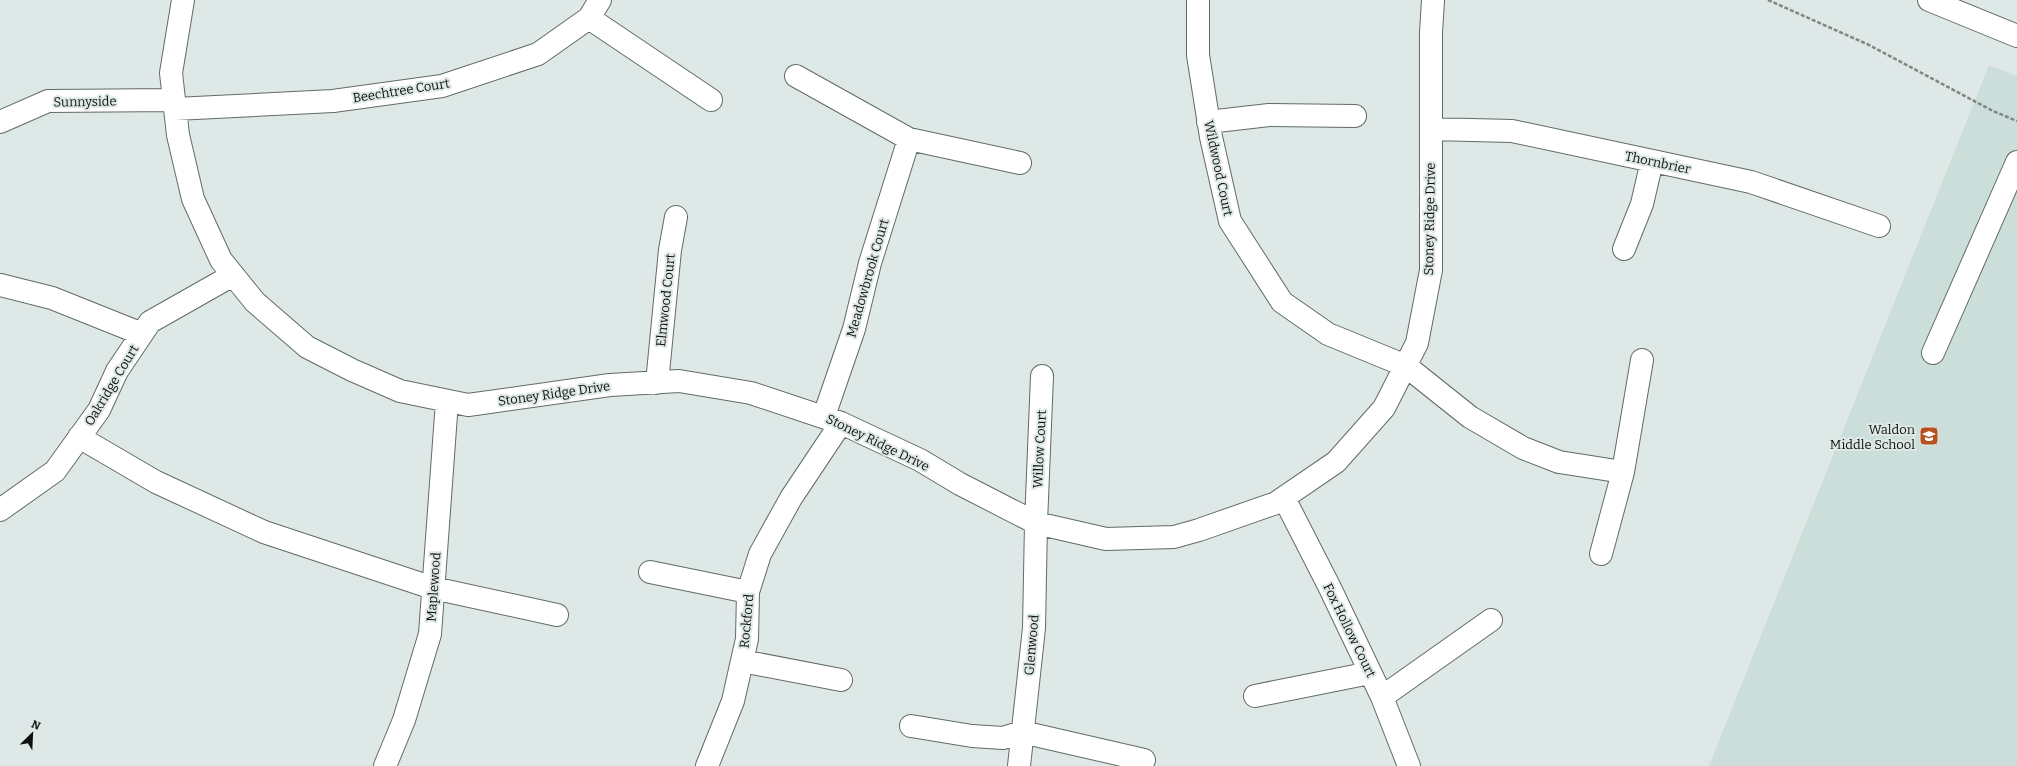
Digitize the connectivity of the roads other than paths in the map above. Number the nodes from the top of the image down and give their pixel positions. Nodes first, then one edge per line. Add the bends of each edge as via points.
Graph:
1 (182, 0) edge
2 (1198, 0) edge
3 (1433, 0) edge
4 (1929, 0) edge
5 (595, 9) edge
6 (2017, 36) edge
7 (796, 76) dead end
8 (711, 100) dead end
9 (175, 104) junction
10 (1355, 116) dead end
11 (0, 122) edge
12 (1208, 122) junction
13 (1430, 129) junction
14 (909, 139) junction
15 (1652, 161) junction
16 (2017, 162) edge
17 (1020, 163) dead end
18 (676, 217) dead end
19 (1879, 226) dead end
20 (1624, 250) dead end
21 (233, 275) junction
22 (0, 284) edge
23 (142, 334) junction
24 (1933, 352) dead end
25 (1642, 360) dead end
26 (1406, 366) junction
27 (1042, 376) dead end
28 (657, 382) junction
29 (447, 401) junction
30 (832, 419) junction
31 (79, 437) junction
32 (1623, 472) junction
33 (1284, 498) junction
34 (0, 510) edge
35 (1036, 523) junction
36 (1601, 554) dead end
37 (650, 572) dead end
38 (433, 588) junction
39 (748, 592) junction
40 (557, 615) dead end
41 (1491, 620) dead end
42 (742, 661) junction
43 (1370, 673) junction
44 (841, 680) dead end
45 (1255, 696) dead end
46 (1382, 697) junction
47 (911, 726) dead end
48 (1022, 732) junction
49 (1144, 760) dead end
50 (384, 766) edge
51 (707, 766) edge
52 (1019, 766) edge
53 (1409, 766) edge

1 - 9 street, Stoney Ridge Drive via 171,73
2 - 12 street, Wildwood Court via 1198,55
3 - 13 street, Stoney Ridge Drive
4 - 6 street
5 - 8 street
5 - 9 street, Beechtree Court via 538,54 442,86 333,101
7 - 14 street
9 - 11 street, Sunnyside via 48,101
9 - 21 street, Stoney Ridge Drive via 178,135 193,199 221,260
10 - 12 street via 1269,115
12 - 26 street, Wildwood Court via 1230,221 1282,302 1328,334
13 - 15 street, Thornbrier via 1512,131
13 - 26 street, Stoney Ridge Drive via 1431,270 1417,343
14 - 17 street
14 - 30 street, Meadowbrook Court via 870,263
15 - 19 street, Thornbrier via 1751,182
15 - 20 street via 1642,204
16 - 24 street
18 - 28 street, Elmwood Court via 670,250
21 - 23 street, Oakridge Court via 150,322
21 - 29 street, Stoney Ridge Drive via 255,302 306,347 400,391
22 - 23 street via 52,298
23 - 31 street, Oakridge Court via 117,371 99,410
25 - 32 street
26 - 32 street, Wildwood Court via 1470,417 1523,448 1559,462
26 - 33 street, Stoney Ridge Drive via 1384,408 1336,462
27 - 35 street, Willow Court
28 - 29 street, Stoney Ridge Drive via 610,385 468,405
28 - 30 street, Stoney Ridge Drive via 679,381 751,393
29 - 38 street, Maplewood
30 - 35 street, Stoney Ridge Drive via 920,460
30 - 39 street, Rockford via 760,554
31 - 34 street, Oakridge Court via 55,471
31 - 38 street via 156,482 264,532
32 - 36 street
33 - 35 street, Stoney Ridge Drive via 1276,503 1174,537 1106,540
33 - 43 street, Fox Hollow Court
35 - 48 street, Glenwood via 1034,628
37 - 39 street
38 - 40 street
38 - 50 street, Maplewood via 430,634 404,720
39 - 42 street, Rockford via 747,639
41 - 46 street
42 - 44 street
42 - 51 street, Rockford via 733,701
43 - 45 street
43 - 46 street, Fox Hollow Court
46 - 53 street, Fox Hollow Court
47 - 48 street via 972,736 1003,738
48 - 49 street
48 - 52 street, Glenwood

